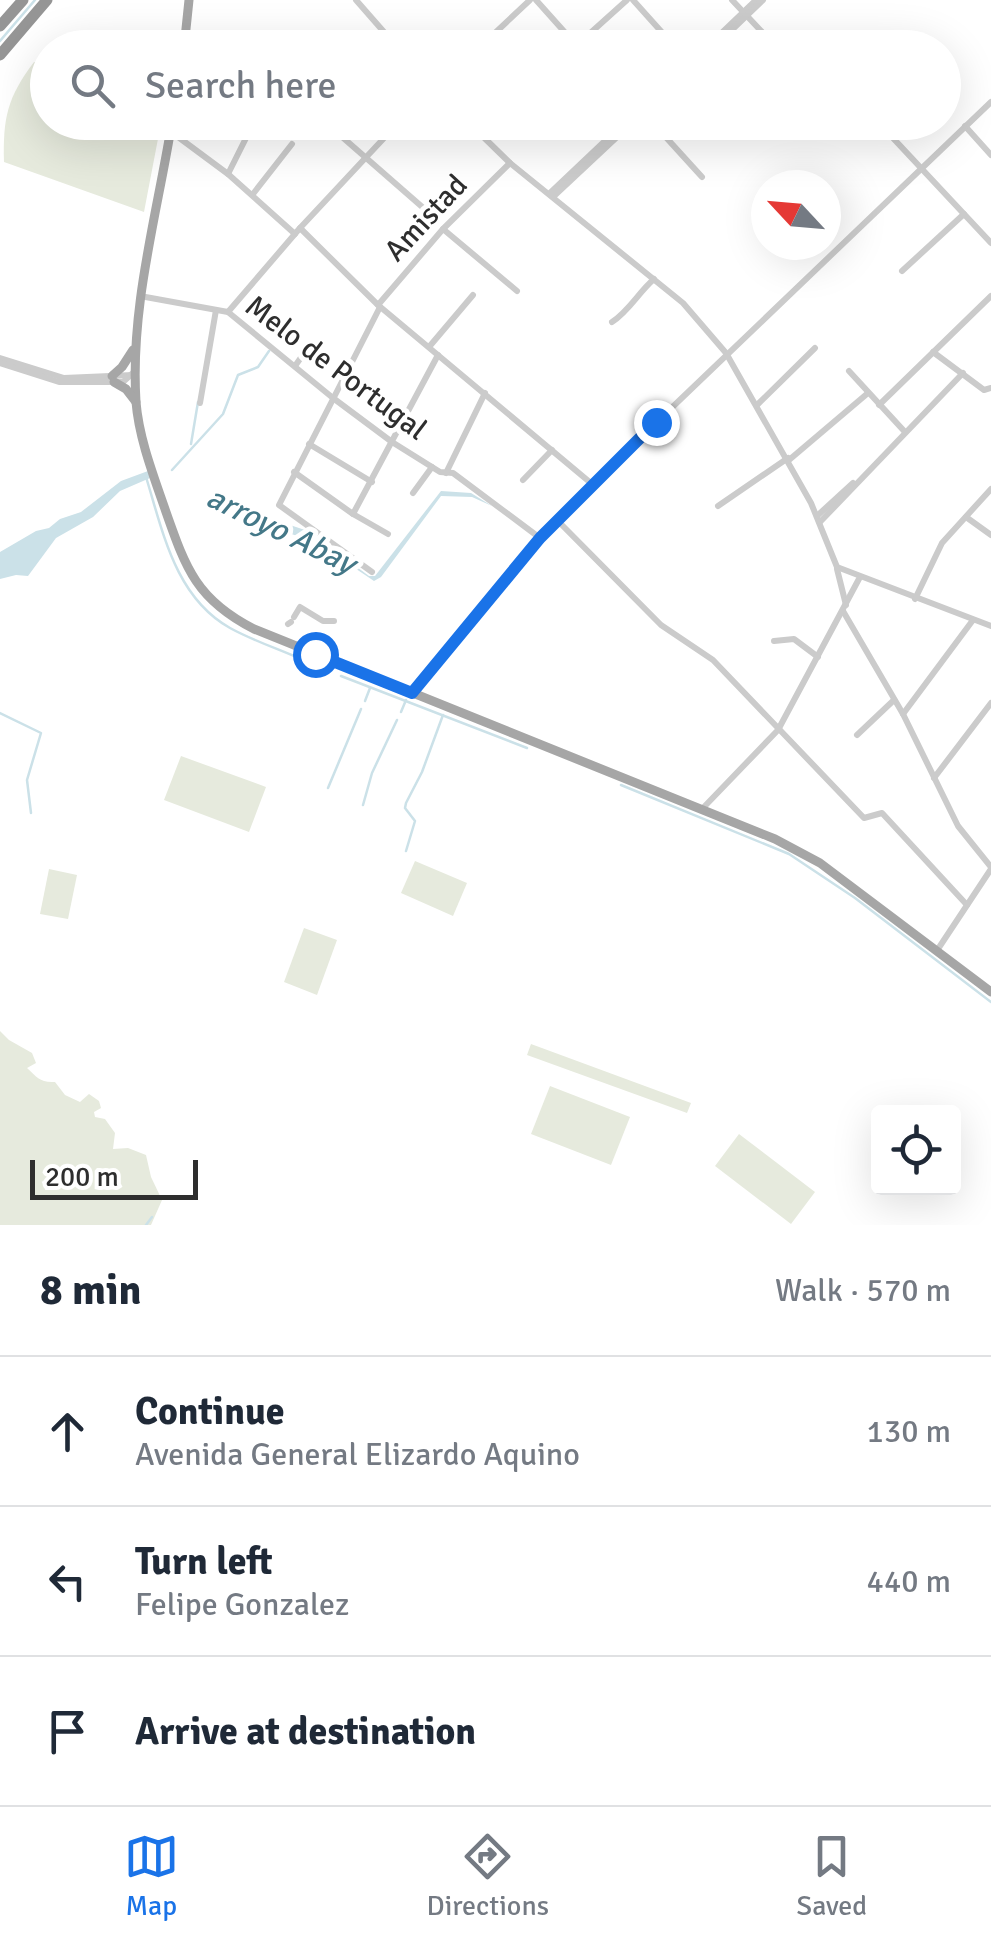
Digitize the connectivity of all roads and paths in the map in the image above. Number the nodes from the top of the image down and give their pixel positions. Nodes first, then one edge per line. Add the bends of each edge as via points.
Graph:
1 (8, 0) edge
2 (23, 0) edge
3 (47, 0) edge
4 (192, 0) edge
5 (356, 0) edge
6 (533, 0) edge
7 (630, 0) edge
8 (732, 0) edge
9 (760, 0) edge
10 (745, 14) junction
11 (1, 25) edge
12 (187, 30) edge
13 (382, 30) edge
14 (500, 30) edge
15 (562, 30) edge
16 (596, 30) edge
17 (659, 30) edge
18 (728, 30) edge
19 (760, 30) edge
20 (0, 55) edge
21 (991, 102) edge
22 (965, 126) junction
23 (961, 130) edge
24 (169, 140) edge
25 (187, 140) edge
26 (245, 140) edge
27 (346, 140) edge
28 (384, 140) edge
29 (487, 140) edge
30 (610, 140) edge
31 (669, 140) edge
32 (894, 140) edge
33 (950, 140) edge
34 (292, 144) dead end
35 (991, 155) edge
36 (368, 158) junction
37 (510, 162) junction
38 (920, 168) junction
39 (228, 174) junction
40 (702, 176) dead end
41 (253, 194) junction
42 (552, 195) junction
43 (428, 212) dead end
44 (964, 214) junction
45 (443, 229) junction
46 (298, 231) junction
47 (991, 243) edge
48 (902, 270) dead end
49 (654, 279) junction
50 (517, 291) dead end
51 (140, 296) junction
52 (473, 296) dead end
53 (991, 296) edge
54 (379, 306) junction
55 (216, 310) junction
56 (228, 312) junction
57 (612, 322) dead end
58 (134, 347) junction
59 (429, 347) junction
60 (815, 348) dead end
61 (307, 349) dead end
62 (933, 352) junction
63 (726, 353) junction
64 (438, 354) junction
65 (0, 360) edge
66 (295, 366) junction
67 (849, 371) dead end
68 (963, 374) junction
69 (135, 375) junction
70 (113, 379) junction
71 (990, 389) edge
72 (484, 393) junction
73 (868, 393) junction
74 (332, 398) junction
75 (136, 402) junction
76 (200, 403) dead end
77 (757, 405) junction
78 (880, 405) junction
79 (905, 432) junction
80 (392, 442) junction
81 (310, 444) junction
82 (552, 450) junction
83 (788, 459) junction
84 (432, 467) junction
85 (294, 472) junction
86 (446, 473) junction
87 (523, 480) dead end
88 (372, 482) junction
89 (592, 484) junction
90 (991, 489) edge
91 (413, 493) dead end
92 (718, 506) dead end
93 (353, 514) junction
94 (966, 517) junction
95 (819, 519) junction
96 (558, 520) junction
97 (388, 534) dead end
98 (991, 535) edge
99 (540, 538) junction
100 (837, 568) junction
101 (372, 572) dead end
102 (860, 577) junction
103 (916, 599) junction
104 (845, 608) junction
105 (292, 618) dead end
106 (973, 620) junction
107 (334, 621) dead end
108 (991, 626) edge
109 (774, 642) dead end
110 (818, 658) junction
111 (412, 693) junction
112 (894, 700) junction
113 (991, 703) edge
114 (903, 714) junction
115 (778, 730) junction
116 (857, 736) dead end
117 (934, 778) junction
118 (703, 808) junction
119 (991, 868) edge
120 (967, 905) junction
121 (938, 949) junction
122 (991, 992) edge

1 - 11 highway
2 - 11 highway
3 - 20 highway
4 - 12 main road
5 - 13 street
6 - 14 street
6 - 15 street
7 - 16 street
7 - 17 street
8 - 10 street
9 - 10 street
10 - 18 street
10 - 19 street
21 - 22 street
22 - 23 street
22 - 35 street
24 - 51 main road
25 - 39 street
26 - 39 street
27 - 36 street
28 - 36 street
29 - 37 street
30 - 42 street
31 - 40 street
32 - 38 street
33 - 38 street
34 - 41 street
36 - 43 street
36 - 46 street
37 - 42 street
37 - 45 street, Amistad
38 - 44 street
38 - 63 street
39 - 41 street
41 - 46 street
42 - 49 street
44 - 47 street
44 - 48 street
45 - 50 street
45 - 54 street, Amistad
46 - 54 street
46 - 56 street
49 - 57 street
49 - 63 street
51 - 55 street, Melo de Portugal
51 - 58 main road
52 - 59 street
53 - 62 street
54 - 59 street
54 - 74 street, Amistad
55 - 56 street, Melo de Portugal
55 - 76 street
56 - 66 street, Melo de Portugal
58 - 69 main road
58 - 70 main road
59 - 64 street
60 - 77 street
61 - 66 street
62 - 68 street
62 - 78 street
63 - 77 street
63 - 89 street
64 - 72 street
64 - 80 street
65 - 70 street via 60,382
66 - 74 street, Melo de Portugal
67 - 73 street
68 - 71 street
68 - 79 street
69 - 70 street
69 - 75 main road
70 - 75 main road
72 - 82 street
72 - 86 street
73 - 78 street
73 - 83 street
74 - 80 street, Melo de Portugal
74 - 81 street, Amistad
75 - 111 main road via 153,474 193,580 219,609
77 - 83 street
78 - 79 street
79 - 95 street
80 - 84 street, Melo de Portugal
80 - 88 street
81 - 85 street, Amistad
81 - 88 street
82 - 87 street
82 - 89 street
83 - 92 street
83 - 95 street
84 - 86 street, Melo de Portugal
84 - 91 street
85 - 93 street
85 - 101 street, Amistad via 279,507
86 - 99 street, Melo de Portugal
88 - 93 street
89 - 96 street
90 - 94 street
93 - 97 street
94 - 98 street
94 - 103 street via 942,542
95 - 100 street
96 - 99 street
96 - 115 street via 661,624 713,660
99 - 111 street
100 - 102 street
100 - 104 street
102 - 103 street
102 - 104 street
103 - 106 street
104 - 110 street
104 - 112 street
105 - 107 street via 307,611
106 - 108 street
106 - 114 street
109 - 110 street via 794,639
110 - 115 street
111 - 118 main road
112 - 114 street
112 - 116 street
113 - 117 street
114 - 117 street
115 - 118 street
115 - 120 street via 864,818 882,813
117 - 119 street via 958,826
118 - 121 main road via 820,862
119 - 120 street
120 - 121 street
121 - 122 main road

